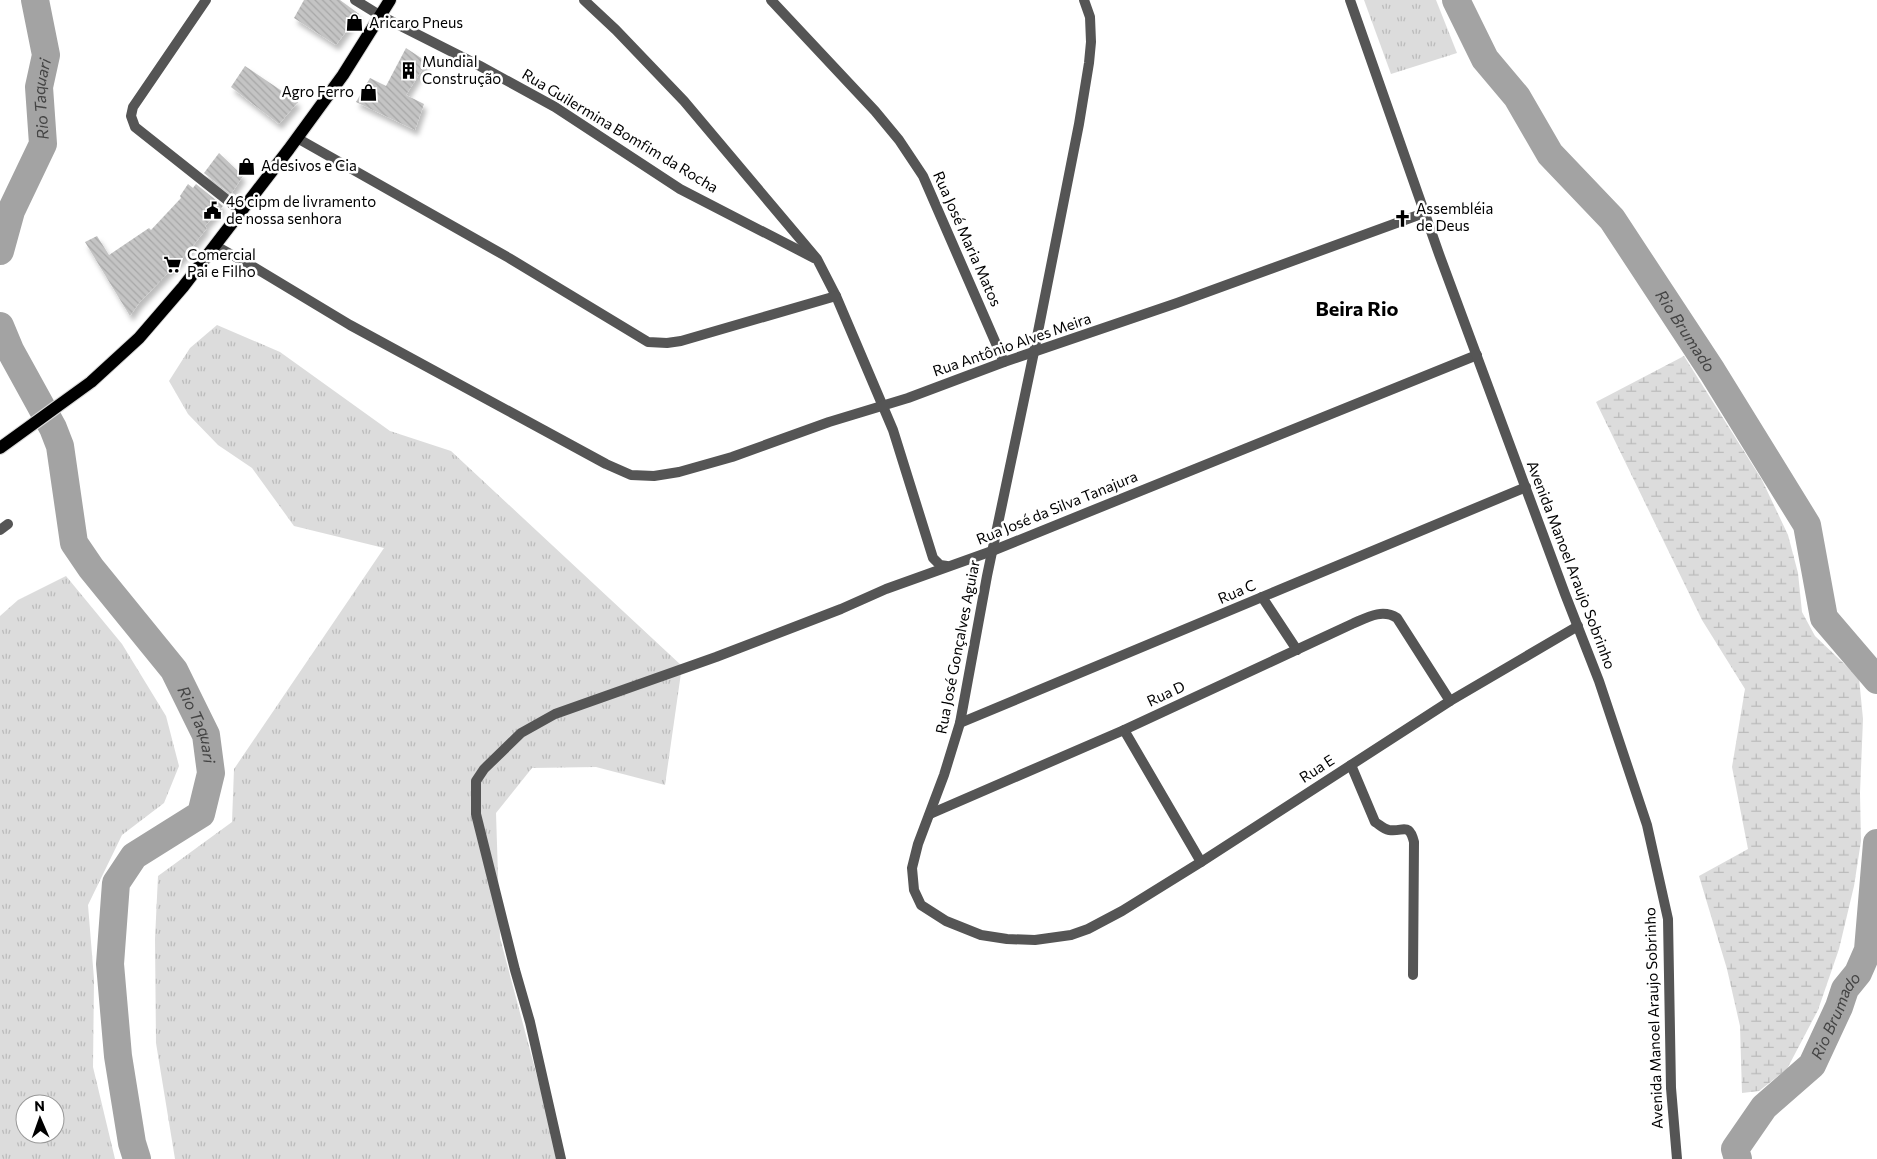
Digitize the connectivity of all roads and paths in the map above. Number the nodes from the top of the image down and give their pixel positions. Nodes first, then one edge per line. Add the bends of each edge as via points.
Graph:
1 (206, 0) edge
2 (355, 0) edge
3 (390, 0) edge
4 (584, 0) edge
5 (771, 0) edge
6 (1084, 0) edge
7 (1350, 0) edge
8 (381, 16) junction
9 (297, 138) junction
10 (241, 211) junction
11 (1424, 213) junction
12 (216, 246) junction
13 (817, 259) junction
14 (836, 296) junction
15 (1034, 352) junction
16 (1477, 356) junction
17 (1004, 362) junction
18 (883, 405) junction
19 (0, 448) edge
20 (1526, 487) junction
21 (992, 551) junction
22 (947, 566) junction
23 (1262, 597) junction
24 (1578, 626) junction
25 (1297, 650) junction
26 (1450, 701) junction
27 (960, 723) junction
28 (1124, 730) junction
29 (1351, 765) junction
30 (930, 814) junction
31 (1201, 862) junction
32 (1071, 935) joint
33 (1414, 975) dead end
34 (562, 1159) edge
35 (1677, 1159) edge

1 - 10 street via 133,107 131,116 135,127
2 - 8 street, Rua Guilermina Bomfim da Rocha
3 - 8 main road
4 - 13 street via 684,101
5 - 17 street, Rua José Maria Matos via 875,111 923,176
6 - 15 street, Rua José Gonçalves Aguiar via 1090,17 1089,63
7 - 11 street, Avenida Manoel Araujo Sobrinho
8 - 9 main road
8 - 13 street, Rua Guilermina Bomfim da Rocha via 555,107 680,189
9 - 10 main road
9 - 14 street via 509,258 648,342 681,341
10 - 12 main road
11 - 15 street, Rua Antônio Alves Meira
11 - 16 street, Avenida Manoel Araujo Sobrinho
12 - 18 street, Rua Antônio Alves Meira via 350,325 630,475 679,472
12 - 19 main road via 139,338 91,382
13 - 14 street
14 - 18 street
15 - 17 street, Rua Antônio Alves Meira
15 - 21 street, Rua José Gonçalves Aguiar
16 - 20 street, Avenida Manoel Araujo Sobrinho
16 - 21 street, Rua José da Silva Tanajura
17 - 18 street, Rua Antônio Alves Meira
18 - 22 street via 933,558 940,565
20 - 23 street, Rua C
20 - 24 street, Avenida Manoel Araujo Sobrinho
21 - 22 street, Rua José da Silva Tanajura
21 - 27 street, Rua José Gonçalves Aguiar
22 - 34 street, Rua José da Silva Tanajura via 770,637 555,714 521,732 476,781 476,814
23 - 25 street
23 - 27 street, Rua C
24 - 26 street, Rua E
24 - 35 street, Avenida Manoel Araujo Sobrinho via 1647,825 1668,919 1671,1088
25 - 26 street, Rua D via 1380,613 1392,614 1408,632
25 - 28 street, Rua D
26 - 29 street, Rua E
27 - 30 street, Rua José Gonçalves Aguiar
28 - 30 street, Rua D
28 - 31 street
29 - 31 street, Rua E
29 - 33 street via 1375,822 1382,828 1409,830 1414,842
30 - 32 street, Rua José Gonçalves Aguiar via 912,868 914,890 921,905 946,921 981,935 1035,940
31 - 32 street, Rua E via 1122,911

